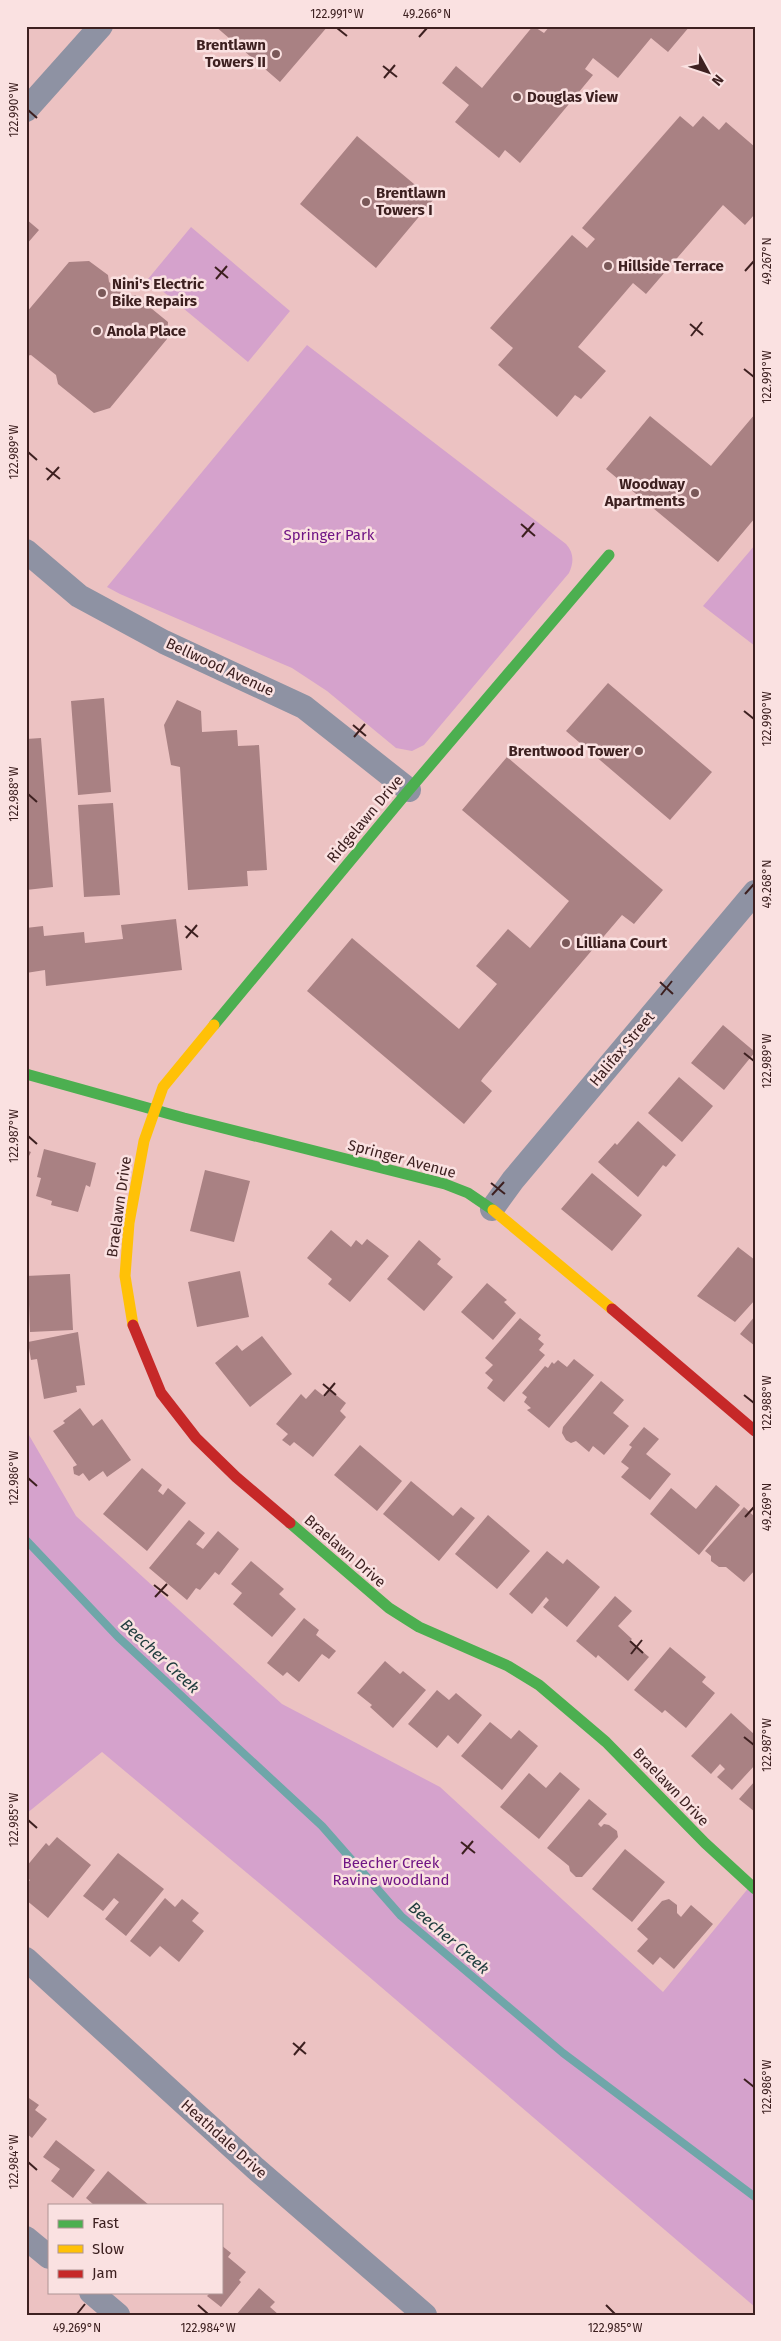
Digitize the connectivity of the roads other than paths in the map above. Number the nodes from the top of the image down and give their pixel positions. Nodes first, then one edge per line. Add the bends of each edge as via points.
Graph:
1 (101, 26) edge
2 (26, 110) edge
3 (26, 552) edge
4 (609, 555) dead end
5 (409, 790) junction
6 (755, 892) edge
7 (26, 1074) edge
8 (155, 1110) junction
9 (492, 1209) junction
10 (755, 1431) edge
11 (755, 1889) edge
12 (26, 1960) edge
13 (26, 2238) edge
14 (48, 2256) edge
15 (93, 2294) edge
16 (118, 2315) edge
17 (425, 2315) edge

1 - 2 street
3 - 5 street, Bellwood Avenue via 79,596 164,642 304,707
4 - 5 street, Ridgelawn Drive
5 - 8 street, Ridgelawn Drive via 170,1078 163,1087
6 - 9 street, Halifax Street
7 - 8 street, Springer Avenue
8 - 9 street, Springer Avenue via 445,1184 468,1193
8 - 11 street, Braelawn Drive via 144,1141 129,1223 125,1276 134,1330 161,1393 196,1438 236,1477 389,1608 419,1627 508,1666 565,1705
9 - 10 street, Springer Avenue
12 - 17 street, Heathdale Drive via 255,2168
13 - 14 street
15 - 16 street

